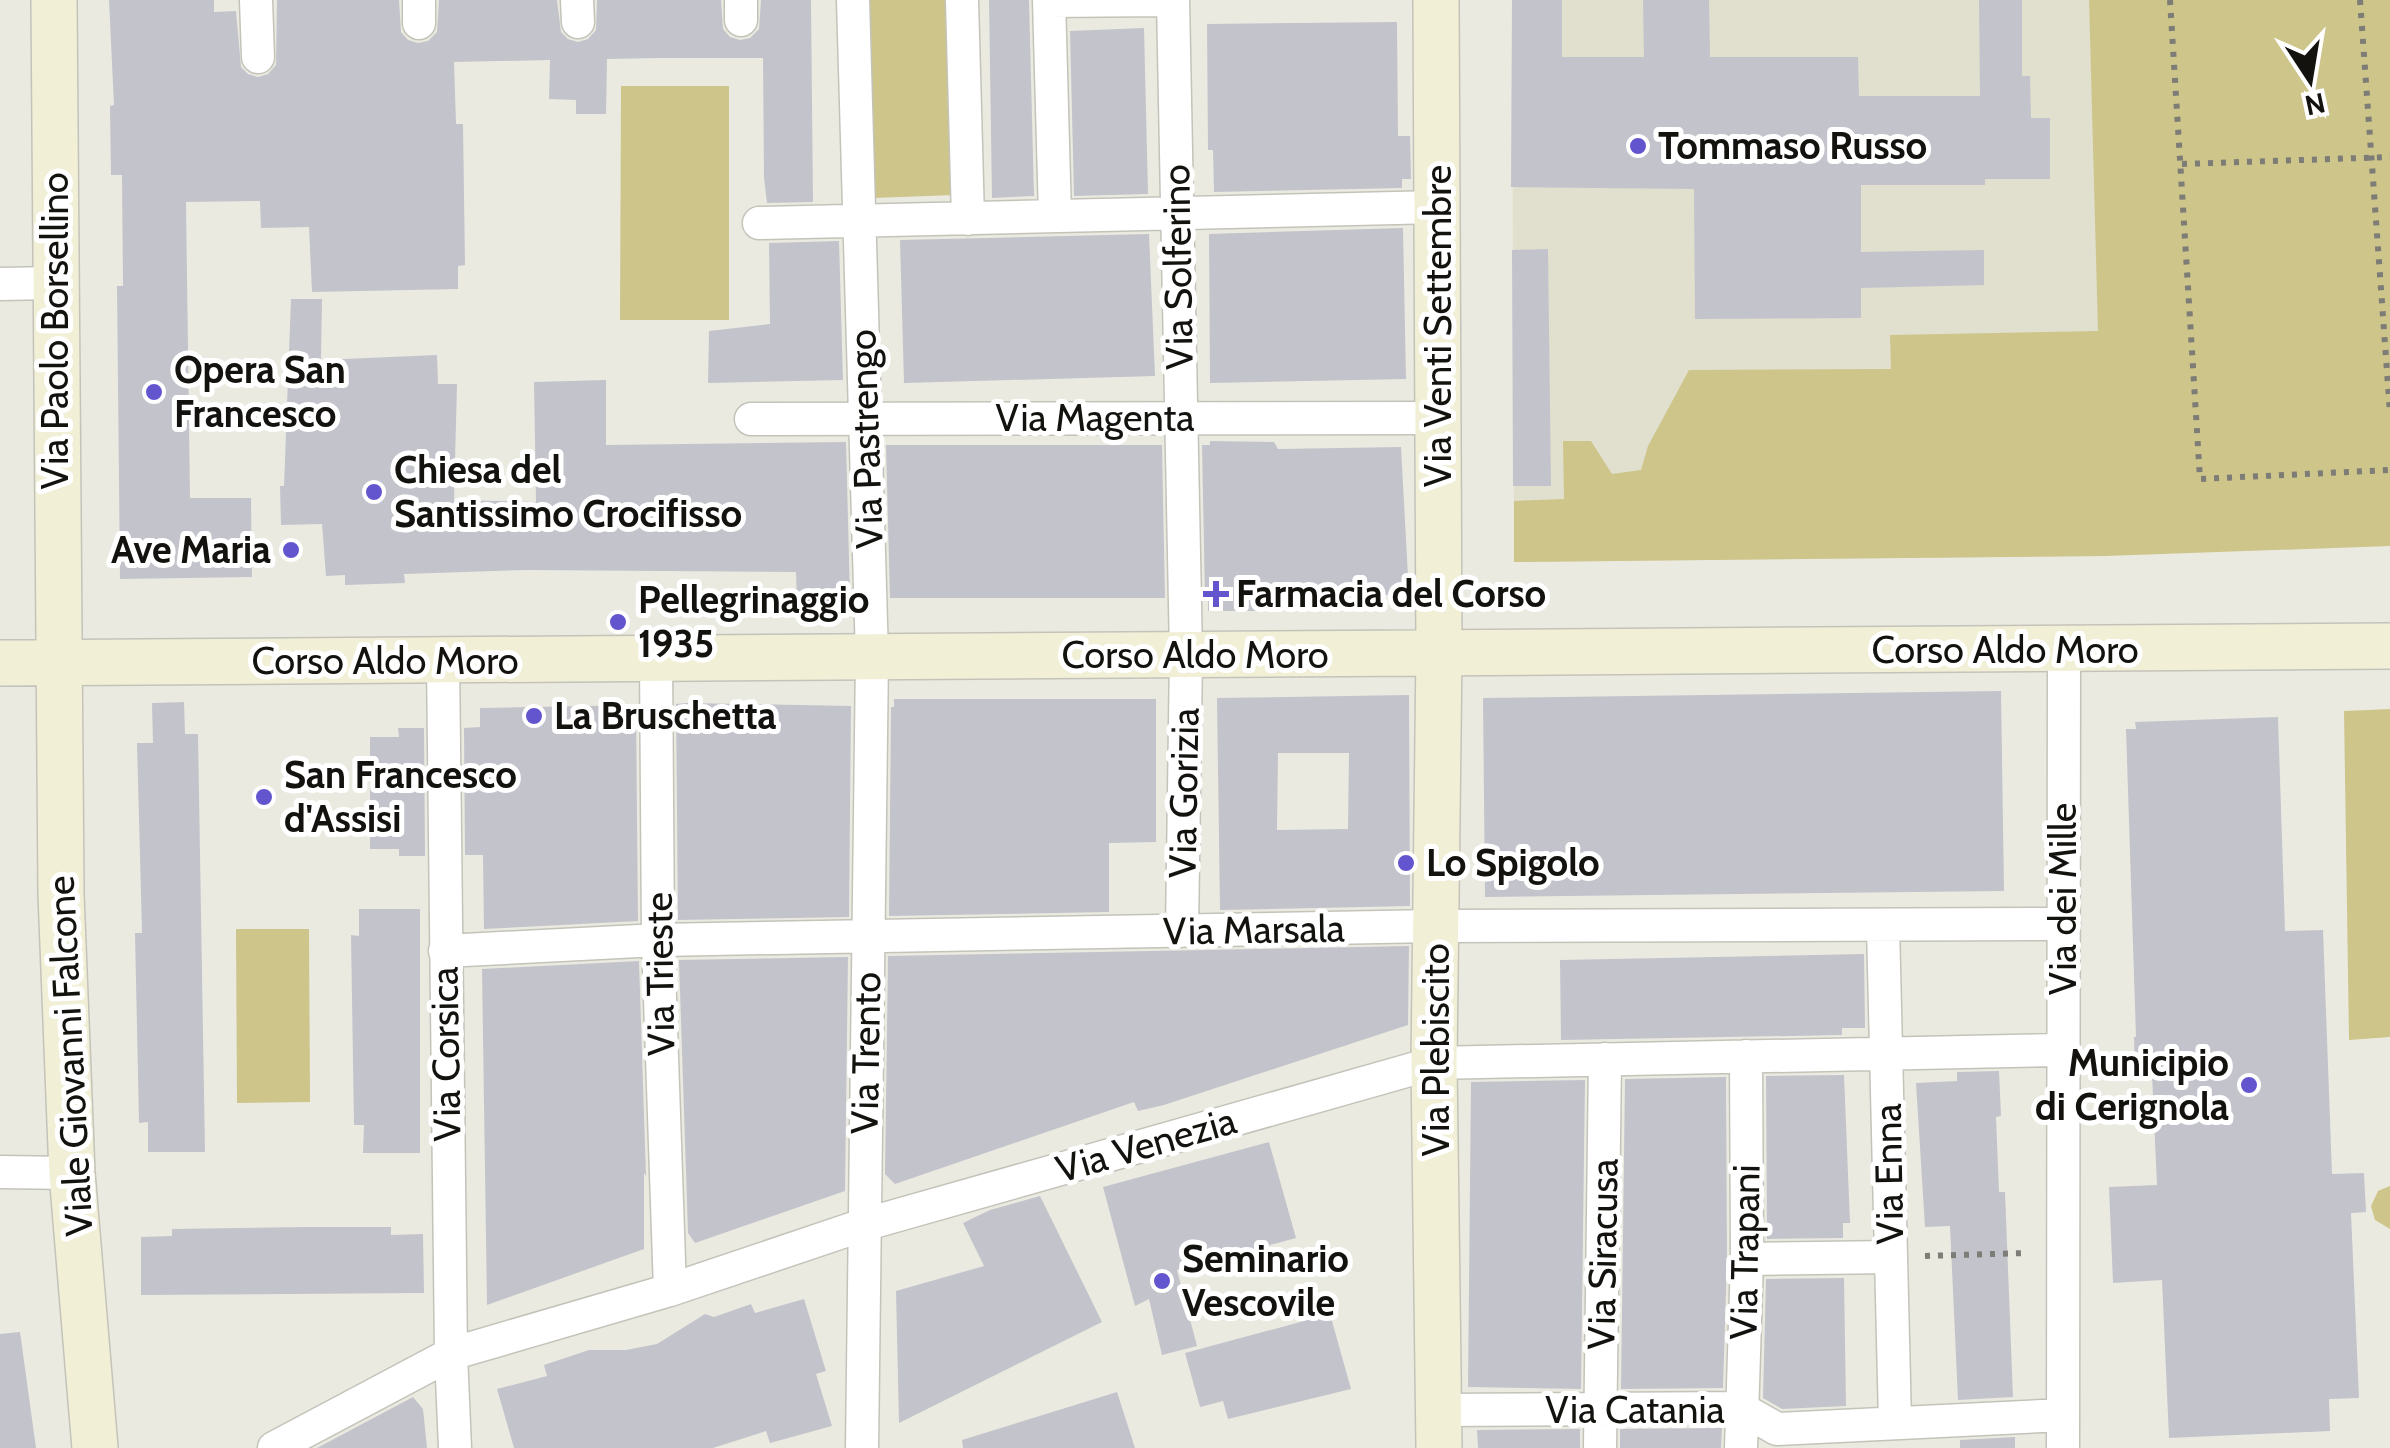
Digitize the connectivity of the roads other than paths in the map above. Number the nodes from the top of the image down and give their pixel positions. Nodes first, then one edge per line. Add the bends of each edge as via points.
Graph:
1 (54, 0) edge
2 (256, 0) edge
3 (853, 0) edge
4 (962, 0) edge
5 (1049, 0) edge
6 (1170, 0) edge
7 (1436, 0) edge
8 (258, 57) dead end
9 (1437, 207) junction
10 (1177, 213) junction
11 (1054, 216) junction
12 (968, 219) junction
13 (860, 221) junction
14 (759, 224) dead end
15 (0, 284) edge
16 (55, 284) junction
17 (865, 418) junction
18 (1182, 418) junction
19 (1438, 418) junction
20 (751, 419) dead end
21 (2390, 646) edge
22 (2064, 650) junction
23 (1439, 653) junction
24 (1186, 655) junction
25 (872, 657) junction
26 (656, 658) junction
27 (443, 660) junction
28 (57, 663) junction
29 (0, 664) edge
30 (2064, 924) junction
31 (1435, 926) junction
32 (1883, 926) junction
33 (1182, 931) junction
34 (868, 936) junction
35 (658, 940) junction
36 (445, 951) junction
37 (2062, 1050) junction
38 (1888, 1054) junction
39 (1746, 1056) junction
40 (1605, 1060) junction
41 (1434, 1063) junction
42 (0, 1172) edge
43 (72, 1172) junction
44 (863, 1226) junction
45 (1890, 1257) junction
46 (1748, 1259) junction
47 (670, 1290) junction
48 (451, 1354) junction
49 (1740, 1408) junction
50 (1600, 1411) junction
51 (2063, 1415) junction
52 (1894, 1422) junction
53 (1440, 1429) edge
54 (95, 1448) edge
55 (274, 1448) edge
56 (456, 1448) edge
57 (862, 1448) edge
58 (1600, 1448) edge
59 (1741, 1448) edge
60 (2063, 1448) edge

1 - 16 street, Via Paolo Borsellino
2 - 8 street
3 - 13 street, Via Pastrengo
4 - 12 street
5 - 6 street
5 - 11 street
6 - 10 street, Via Solferino
7 - 9 street, Via Venti Settembre
9 - 10 street
9 - 19 street, Via Venti Settembre
10 - 11 street
10 - 18 street, Via Solferino
11 - 12 street
12 - 13 street
13 - 14 street
13 - 17 street, Via Pastrengo
15 - 16 street
16 - 28 street, Via Paolo Borsellino
17 - 18 street, Via Magenta
17 - 20 street, Via Magenta
17 - 25 street, Via Pastrengo
18 - 19 street, Via Magenta
18 - 24 street, Via Solferino
19 - 23 street, Via Venti Settembre
21 - 22 street, Corso Aldo Moro
22 - 23 street, Corso Aldo Moro
22 - 30 street, Via dei Mille
23 - 24 street, Corso Aldo Moro
23 - 31 street, Via Plebiscito
24 - 25 street, Corso Aldo Moro
24 - 33 street, Via Gorizia
25 - 26 street, Corso Aldo Moro
25 - 34 street, Via Trento
26 - 27 street, Corso Aldo Moro
26 - 35 street, Via Trieste
27 - 28 street, Corso Aldo Moro
27 - 36 street, Via Corsica
28 - 29 street, Corso Aldo Moro
28 - 43 street, Viale Giovanni Falcone
30 - 32 street, Via Marsala
30 - 37 street, Via dei Mille
31 - 32 street, Via Marsala
31 - 33 street, Via Marsala
31 - 41 street, Via Plebiscito
32 - 38 street, Via Enna
33 - 34 street, Via Marsala
34 - 35 street, Via Marsala
34 - 44 street, Via Trento
35 - 36 street, Via Marsala
35 - 47 street, Via Trieste
36 - 48 street, Via Corsica
37 - 38 street, Via Venezia
37 - 51 street, Via dei Mille
38 - 39 street, Via Venezia
38 - 45 street, Via Enna
39 - 40 street, Via Venezia
39 - 46 street, Via Trapani
40 - 41 street, Via Venezia
40 - 50 street, Via Siracusa
41 - 44 street, Via Venezia
41 - 53 street, Via Plebiscito
42 - 43 street
43 - 54 street, Viale Giovanni Falcone
44 - 47 street, Via Venezia
44 - 57 street, Via Trento
45 - 46 street
45 - 52 street, Via Enna
46 - 49 street, Via Trapani
47 - 48 street, Via Venezia
48 - 55 street, Via Venezia
48 - 56 street, Via Corsica
49 - 50 street, Via Catania
49 - 52 street, Via Catania via 1777,1429
49 - 59 street, Via Trapani
50 - 53 street, Via Catania
50 - 58 street, Via Siracusa
51 - 52 street, Via Catania
51 - 60 street, Via dei Mille

